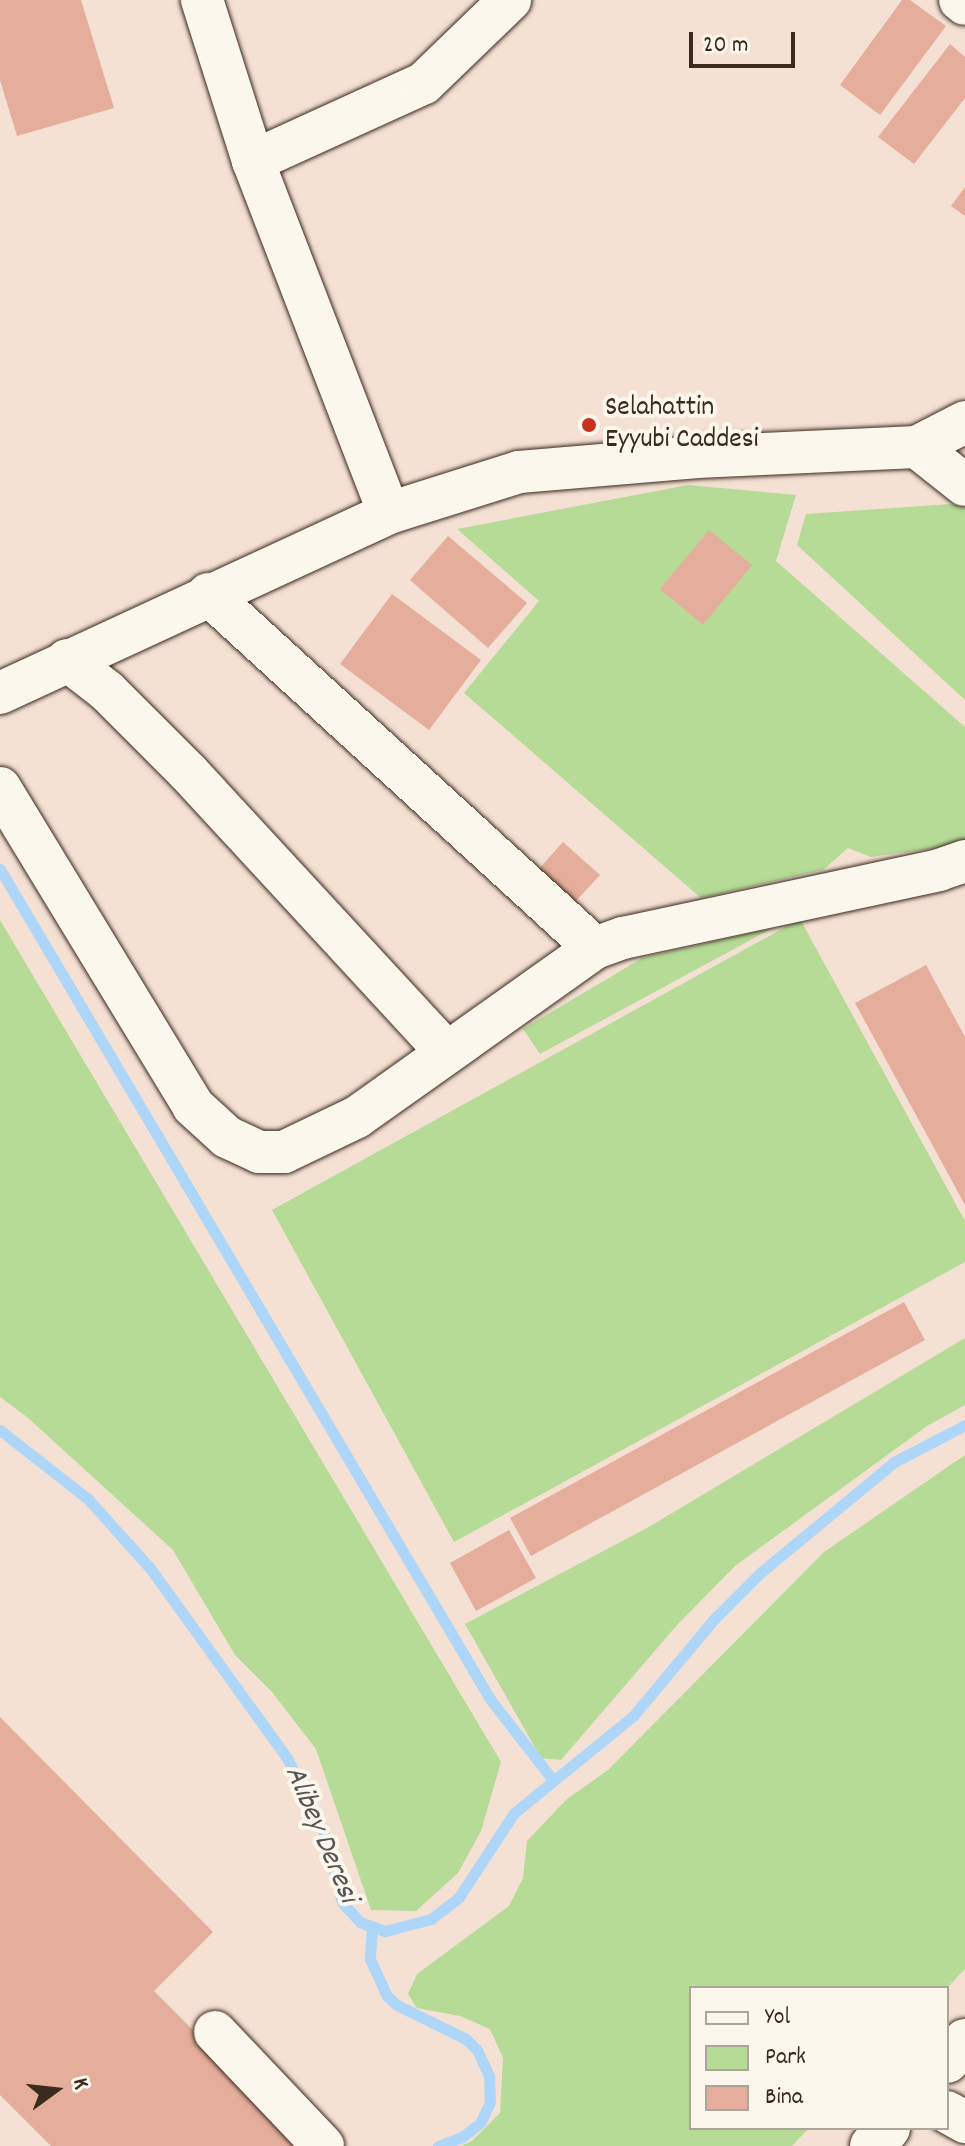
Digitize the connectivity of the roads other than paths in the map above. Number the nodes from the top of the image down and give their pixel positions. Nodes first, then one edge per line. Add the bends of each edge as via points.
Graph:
1 (202, 0) edge
2 (510, 0) edge
3 (960, 0) edge
4 (965, 4) edge
5 (253, 161) junction
6 (965, 422) edge
7 (917, 447) junction
8 (965, 485) edge
9 (389, 513) junction
10 (208, 594) junction
11 (67, 660) junction
12 (0, 693) edge
13 (0, 788) edge
14 (951, 875) edge
15 (595, 948) junction
16 (446, 1052) junction
17 (215, 2032) dead end
18 (965, 2041) edge
19 (949, 2059) edge
20 (886, 2130) edge
21 (323, 2146) edge
22 (872, 2146) edge

1 - 5 street
2 - 5 street via 424,83
3 - 4 street
5 - 9 street
6 - 7 street
7 - 8 street
7 - 9 street via 519,472
9 - 10 street
10 - 11 street
10 - 15 street
11 - 12 street
11 - 16 street via 107,691 188,772
13 - 16 street via 193,1106 227,1137 259,1152 284,1152 305,1144 357,1117
14 - 15 street via 623,938
15 - 16 street
17 - 21 street
18 - 19 main road
20 - 22 main road

